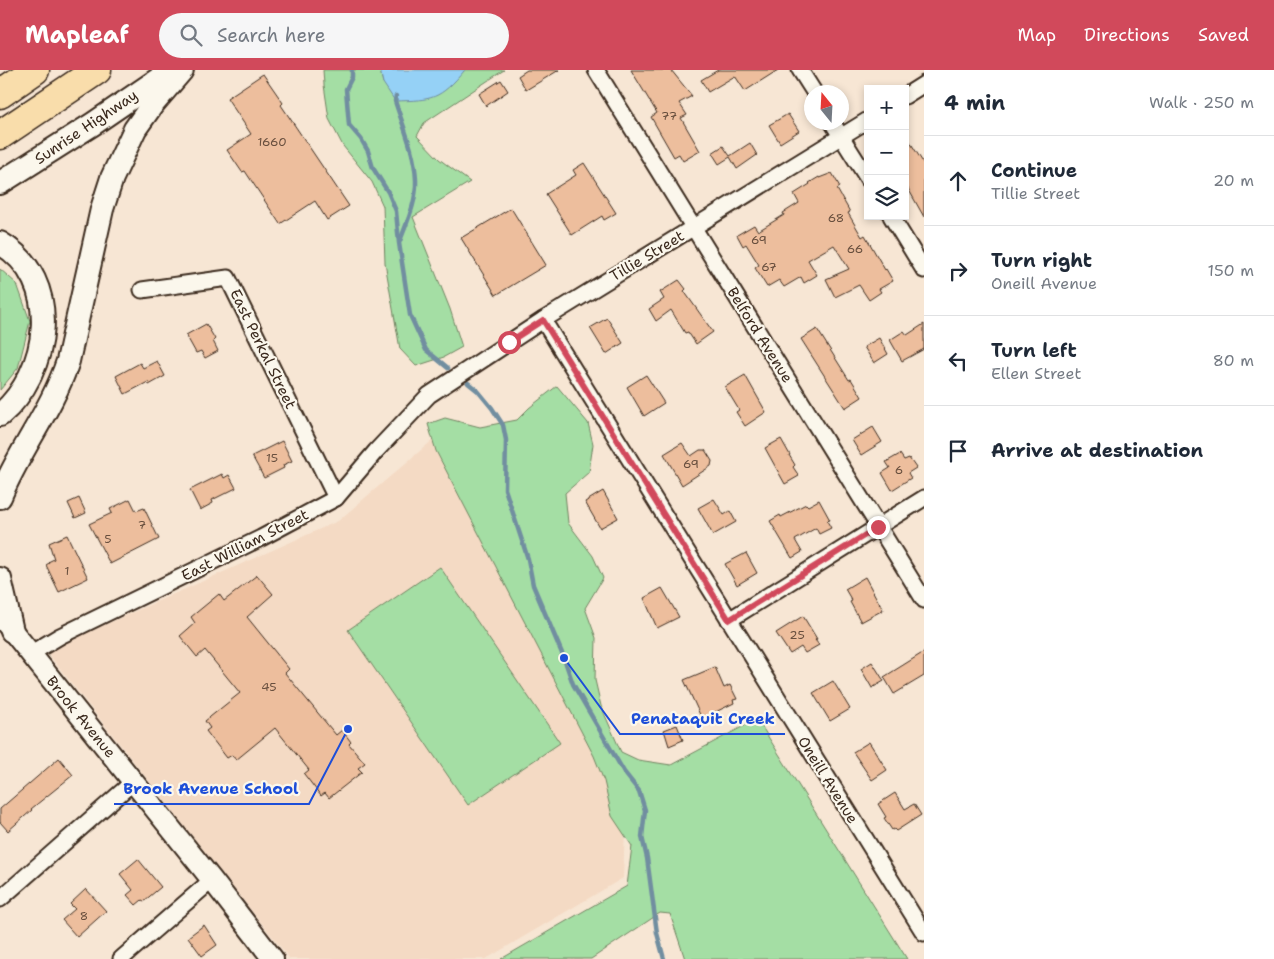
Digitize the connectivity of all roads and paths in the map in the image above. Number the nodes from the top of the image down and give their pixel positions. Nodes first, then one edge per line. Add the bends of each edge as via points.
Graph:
1 (35, 70) edge
2 (97, 70) edge
3 (172, 70) edge
4 (182, 70) edge
5 (596, 70) edge
6 (800, 70) edge
7 (924, 84) edge
8 (810, 85) edge
9 (909, 93) edge
10 (0, 94) edge
11 (864, 123) edge
12 (837, 130) edge
13 (0, 135) edge
14 (841, 137) junction
15 (865, 175) edge
16 (0, 183) edge
17 (893, 220) edge
18 (694, 228) junction
19 (0, 243) edge
20 (924, 270) edge
21 (142, 290) dead end
22 (543, 320) junction
23 (429, 395) joint
24 (0, 415) edge
25 (0, 498) edge
26 (336, 498) junction
27 (924, 498) edge
28 (878, 527) junction
29 (0, 580) edge
30 (924, 600) edge
31 (729, 620) junction
32 (4, 628) edge
33 (30, 654) junction
34 (133, 782) junction
35 (212, 880) junction
36 (0, 899) edge
37 (919, 915) edge
38 (924, 933) edge
39 (121, 959) edge
40 (273, 959) edge

1 - 10 highway
2 - 13 highway
3 - 16 main road, Sunrise Highway
4 - 25 main road via 135,129 119,161 102,209 62,378
5 - 18 street, Belford Avenue
6 - 8 street
7 - 9 street
11 - 14 street, Tillie Street
12 - 14 street
14 - 15 street
14 - 18 street, Tillie Street
17 - 20 street
18 - 22 street, Tillie Street
18 - 28 street, Belford Avenue
19 - 24 main road via 23,262 33,279 43,324 39,354 32,374 21,393
21 - 26 street, East Perkal Street via 228,278
22 - 23 street, Tillie Street
22 - 31 street, Oneill Avenue
23 - 26 street, East William Street
26 - 33 street, East William Street
27 - 28 street
28 - 30 street, Belford Avenue
28 - 31 street
29 - 32 main road
31 - 37 street, Oneill Avenue
32 - 33 street, Brook Avenue
33 - 34 street, Brook Avenue
34 - 35 street, Brook Avenue
34 - 36 street
35 - 39 street
35 - 40 street, Brook Avenue
37 - 38 street, Oneill Avenue

